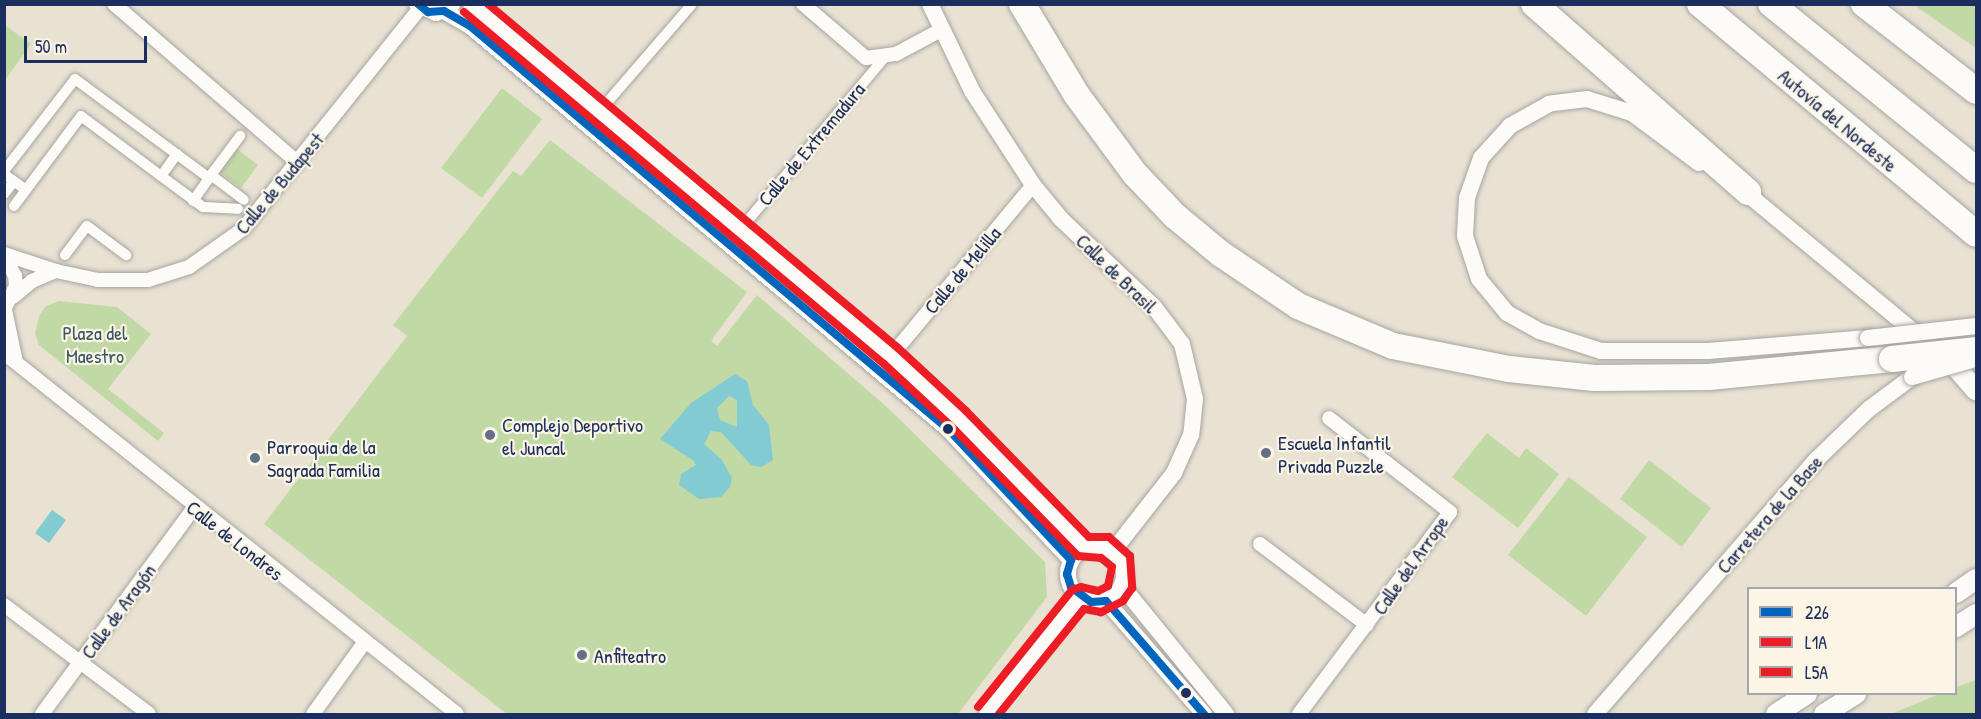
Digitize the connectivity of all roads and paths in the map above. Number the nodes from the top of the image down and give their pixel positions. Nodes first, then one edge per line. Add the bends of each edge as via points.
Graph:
1 (114, 4) edge
2 (471, 4) edge
3 (692, 4) edge
4 (802, 4) edge
5 (930, 4) edge
6 (1022, 4) edge
7 (1534, 4) edge
8 (1700, 4) edge
9 (1771, 4) edge
10 (1864, 4) edge
11 (1883, 4) edge
12 (419, 6) edge
13 (448, 8) edge
14 (941, 30) junction
15 (884, 58) junction
16 (1977, 72) edge
17 (1977, 91) edge
18 (598, 113) junction
19 (240, 136) dead end
20 (177, 154) junction
21 (298, 163) junction
22 (1977, 170) edge
23 (4, 172) edge
24 (161, 176) junction
25 (211, 177) junction
26 (14, 181) junction
27 (1034, 185) junction
28 (26, 190) junction
29 (1748, 192) junction
30 (4, 194) edge
31 (193, 201) junction
32 (14, 206) dead end
33 (739, 231) junction
34 (1977, 234) edge
35 (4, 255) edge
36 (65, 255) dead end
37 (126, 255) dead end
38 (56, 271) junction
39 (13, 297) junction
40 (5, 310) edge
41 (1977, 326) edge
42 (1977, 350) edge
43 (4, 353) edge
44 (891, 356) junction
45 (1977, 359) edge
46 (16, 362) junction
47 (1953, 364) junction
48 (879, 370) junction
49 (1977, 380) edge
50 (1977, 390) edge
51 (1329, 418) dead end
52 (194, 508) junction
53 (1260, 544) dead end
54 (1085, 548) junction
55 (1113, 551) junction
56 (1071, 560) junction
57 (1977, 579) edge
58 (1122, 586) junction
59 (1957, 592) edge
60 (1080, 597) junction
61 (1106, 601) junction
62 (4, 605) edge
63 (1977, 614) edge
64 (1367, 625) junction
65 (1957, 626) edge
66 (364, 643) junction
67 (81, 663) junction
68 (1804, 695) edge
69 (1853, 695) edge
70 (42, 714) edge
71 (149, 714) edge
72 (314, 714) edge
73 (457, 714) edge
74 (986, 714) edge
75 (1204, 714) edge
76 (1226, 714) edge
77 (1299, 714) edge
78 (1595, 714) edge
79 (1776, 714) edge
80 (1824, 714) edge

1 - 21 street
2 - 18 street
3 - 18 street
4 - 15 street via 866,57
5 - 14 street, Calle de Brasil
6 - 42 highway, bridge via 1076,94 1135,174 1175,216 1221,254 1298,306 1393,346 1509,369 1595,378 1709,376
7 - 29 highway
8 - 34 highway, Autovía del Nordeste
9 - 22 highway
10 - 17 highway
11 - 16 highway
12 - 13 street
12 - 21 street, Calle de Budapest
13 - 48 street
14 - 15 street
14 - 27 street, Calle de Brasil via 972,91
15 - 33 street, Calle de Extremadura
18 - 33 street
19 - 25 street
20 - 23 street via 75,79
20 - 24 street
20 - 25 street
21 - 38 street, Calle de Budapest via 243,229 189,267 148,280 98,280
23 - 26 street
24 - 28 street via 81,116
24 - 31 street
25 - 31 street
25 - 31 street via 241,205 216,209
26 - 28 street
26 - 30 street
27 - 44 street, Calle de Melilla
27 - 55 street, Calle de Brasil via 1061,219 1172,328 1192,375 1196,416 1185,453
28 - 32 street
29 - 41 street, bridge via 1694,160 1632,113 1587,99 1549,104 1510,126 1481,158 1467,198 1465,236 1479,279 1507,313 1539,331 1601,351 1708,351
29 - 47 street
33 - 44 street
35 - 38 street, Calle de Budapest
35 - 39 street via 15,276
36 - 37 street via 87,226
38 - 39 street via 32,281
39 - 40 street
40 - 46 street
43 - 46 street, Calle de Londres
44 - 48 street
44 - 54 street via 966,425
45 - 78 street, Carretera de la Base, bridge via 1912,377 1869,409 1816,459
46 - 52 street, Calle de Londres
47 - 49 street
47 - 50 main road
48 - 56 street via 948,429
51 - 64 street, Calle del Arrope via 1450,512
52 - 66 street, Calle de Londres
52 - 67 street, Calle de Aragón
53 - 64 street, Calle del Arrope
54 - 55 street via 1095,545
54 - 56 street
55 - 58 street via 1122,562
56 - 60 street via 1067,574
57 - 59 main road
58 - 61 street
58 - 76 street
60 - 61 street via 1091,602
60 - 74 street
61 - 75 street
62 - 67 street
63 - 65 main road
64 - 77 street, Calle del Arrope
66 - 72 street
66 - 73 street, Calle de Londres
67 - 70 street, Calle de Aragón
67 - 71 street
68 - 79 main road
69 - 80 main road

